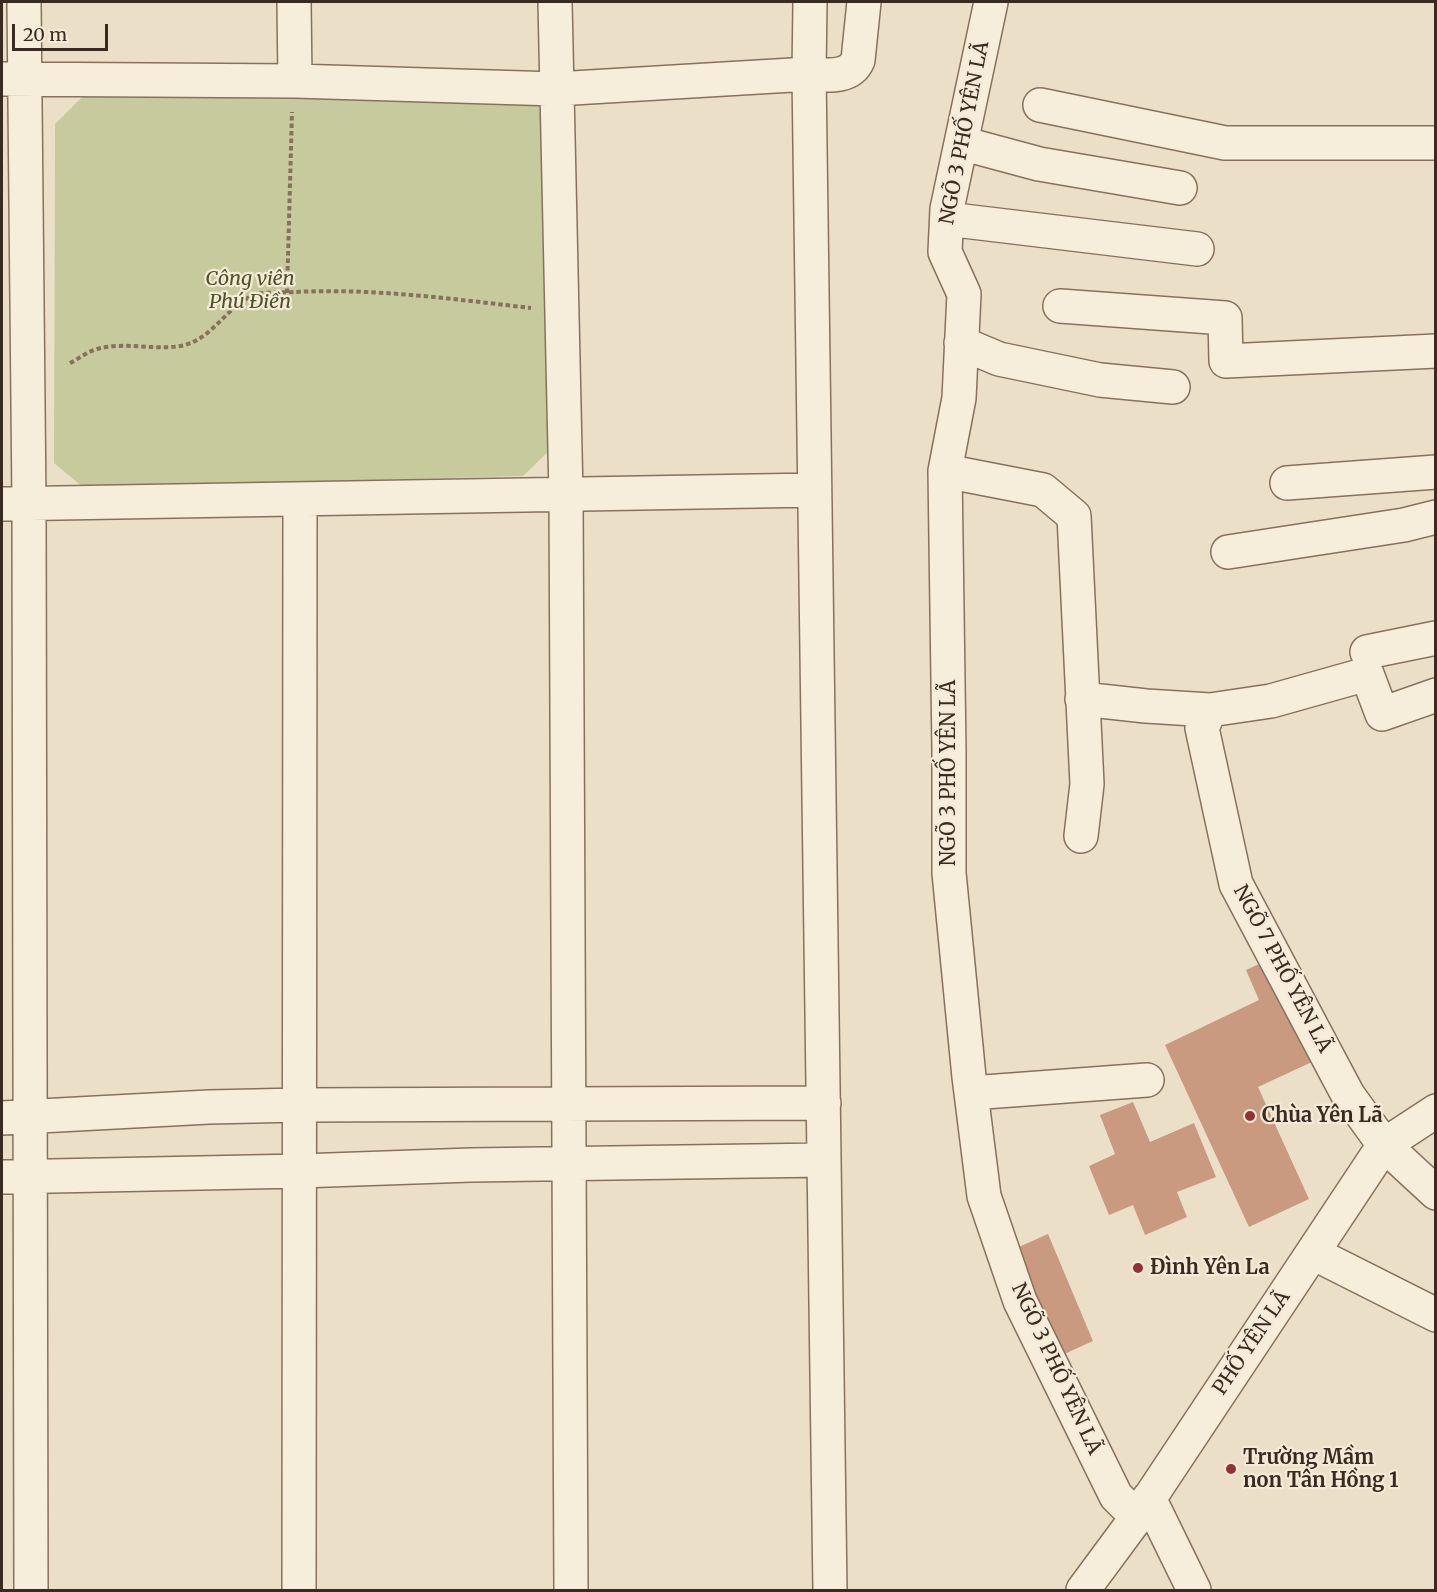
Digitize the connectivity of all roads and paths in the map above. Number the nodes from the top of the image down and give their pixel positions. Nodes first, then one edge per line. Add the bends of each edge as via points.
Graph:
1 (24, 2) edge
2 (294, 2) edge
3 (555, 2) edge
4 (810, 2) edge
5 (864, 2) edge
6 (991, 2) edge
7 (809, 74) junction
8 (13, 80) edge
9 (556, 89) junction
10 (293, 94) junction
11 (1040, 105) dead end
12 (961, 143) junction
13 (1436, 143) edge
14 (1180, 188) dead end
15 (947, 219) junction
16 (1197, 249) dead end
17 (287, 293) junction
18 (1060, 306) dead end
19 (532, 308) dead end
20 (962, 343) junction
21 (1436, 351) edge
22 (70, 363) dead end
23 (1173, 387) dead end
24 (945, 471) junction
25 (1436, 472) edge
26 (1287, 483) dead end
27 (814, 490) junction
28 (566, 495) junction
29 (300, 500) junction
30 (15, 504) edge
31 (1436, 517) edge
32 (1228, 552) dead end
33 (1436, 638) edge
34 (1367, 652) dead end
35 (1436, 695) edge
36 (1082, 699) junction
37 (1210, 710) junction
38 (1081, 836) dead end
39 (1147, 1080) dead end
40 (971, 1093) junction
41 (824, 1103) junction
42 (569, 1104) junction
43 (300, 1105) junction
44 (1436, 1111) edge
45 (15, 1117) edge
46 (1384, 1145) junction
47 (824, 1160) junction
48 (568, 1163) junction
49 (300, 1171) junction
50 (15, 1176) edge
51 (1436, 1193) edge
52 (1313, 1253) junction
53 (1436, 1315) edge
54 (1143, 1508) junction
55 (31, 1590) edge
56 (299, 1590) edge
57 (571, 1590) edge
58 (830, 1590) edge
59 (1083, 1590) edge
60 (1194, 1590) edge

1 - 8 street
2 - 10 street
3 - 9 street
4 - 7 street
5 - 7 street via 855,67 843,74
6 - 12 street, NGÕ 3 PHỐ YÊN LÃ
7 - 9 street
7 - 27 street
8 - 10 street
8 - 30 street
9 - 10 street
9 - 28 street
10 - 17 path
11 - 13 street via 1225,143
12 - 14 street via 1039,164
12 - 15 street, NGÕ 3 PHỐ YÊN LÃ
15 - 16 street
15 - 20 street, NGÕ 3 PHỐ YÊN LÃ via 945,252 964,294
17 - 19 path via 392,293
17 - 22 path via 256,294 236,305 202,337 185,345 95,350
18 - 21 street via 1225,318 1227,361
20 - 23 street via 999,359 1100,380
20 - 24 street, NGÕ 3 PHỐ YÊN LÃ via 959,398
24 - 36 street via 1043,490 1074,516
24 - 40 street, NGÕ 3 PHỐ YÊN LÃ via 949,873
25 - 26 street
27 - 28 street
27 - 41 street
28 - 29 street
28 - 42 street
29 - 30 street
29 - 43 street
30 - 45 street
31 - 32 street
33 - 34 street
35 - 37 street via 1382,714 1367,674 1271,701
36 - 37 street
36 - 38 street via 1087,784
37 - 46 street, NGÕ 7 PHỐ YÊN LÃ via 1202,728 1236,884 1348,1095
39 - 40 street
40 - 54 street, NGÕ 3 PHỐ YÊN LÃ via 984,1196 1020,1301 1116,1496
41 - 42 street
41 - 47 street
42 - 43 street
42 - 48 street
43 - 45 street
43 - 49 street
44 - 46 street, PHỐ YÊN LÃ
45 - 50 street
46 - 51 street, NGÕ 7 PHỐ YÊN LÃ
46 - 52 street, PHỐ YÊN LÃ
47 - 48 street
47 - 58 street
48 - 49 street
48 - 57 street
49 - 50 street
49 - 56 street
50 - 55 street
52 - 53 street
52 - 54 street, PHỐ YÊN LÃ
54 - 59 street, PHỐ YÊN LÃ
54 - 60 street, NGÕ 3 PHỐ YÊN LÃ

